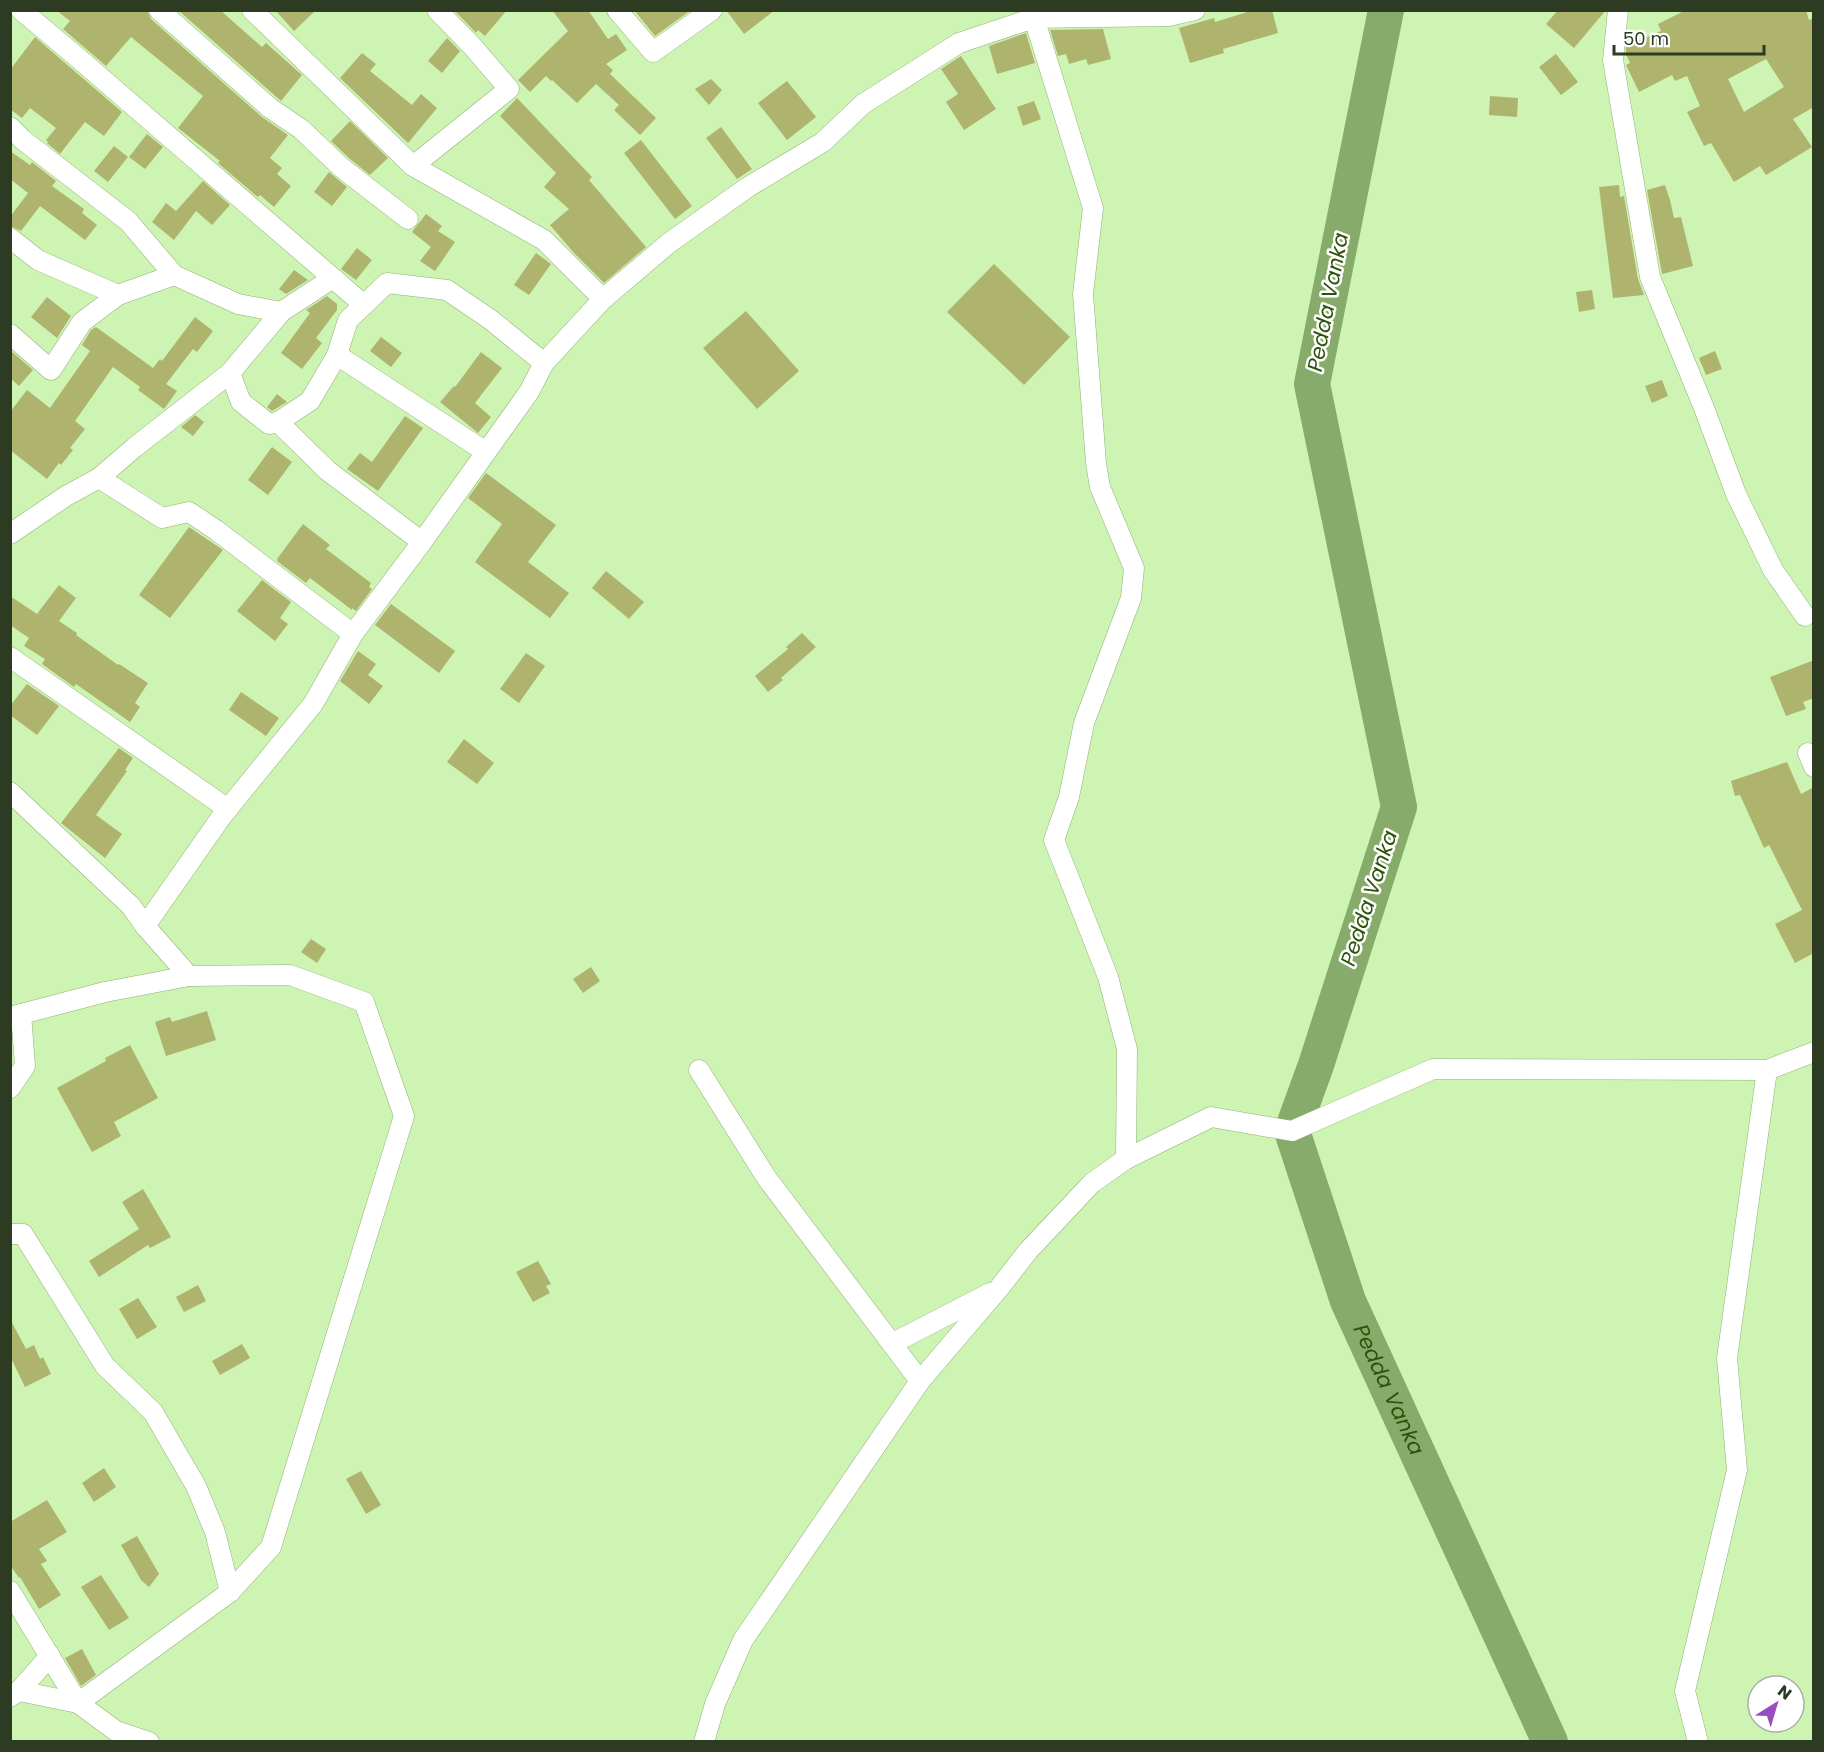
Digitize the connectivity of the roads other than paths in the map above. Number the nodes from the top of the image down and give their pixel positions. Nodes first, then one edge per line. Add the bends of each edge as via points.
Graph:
1 (21, 10) edge
2 (159, 10) edge
3 (252, 10) edge
4 (437, 10) edge
5 (617, 10) edge
6 (712, 10) edge
7 (1195, 10) edge
8 (1618, 10) edge
9 (1034, 18) junction
10 (10, 127) edge
11 (413, 166) junction
12 (408, 219) dead end
13 (10, 238) edge
14 (174, 275) junction
15 (333, 278) junction
16 (118, 295) junction
17 (603, 299) junction
18 (364, 305) junction
19 (281, 312) junction
20 (10, 334) edge
21 (337, 355) junction
22 (544, 363) junction
23 (230, 373) junction
24 (278, 422) junction
25 (486, 452) junction
26 (99, 478) junction
27 (10, 534) edge
28 (422, 542) junction
29 (1805, 616) dead end
30 (353, 634) junction
31 (10, 657) edge
32 (10, 792) edge
33 (228, 808) junction
34 (146, 926) junction
35 (189, 976) junction
36 (16, 1016) edge
37 (1814, 1052) edge
38 (1767, 1070) junction
39 (699, 1071) dead end
40 (10, 1088) edge
41 (1126, 1159) junction
42 (10, 1234) edge
43 (1000, 1287) junction
44 (892, 1343) junction
45 (920, 1381) junction
46 (10, 1591) edge
47 (230, 1592) junction
48 (50, 1656) junction
49 (15, 1694) edge
50 (78, 1703) junction
51 (149, 1742) edge
52 (704, 1742) edge
53 (1698, 1742) edge

1 - 15 street
2 - 12 street via 270,108 301,129 342,168
3 - 11 street
4 - 11 street via 509,89
5 - 6 street via 653,52
7 - 9 street via 1169,16
8 - 29 street via 1614,60 1650,276 1736,494 1773,570
9 - 17 street via 958,43 862,104 823,142 748,187 669,243
9 - 41 street via 1093,208 1083,294 1096,463 1100,487 1134,568 1131,598 1084,723 1069,798 1054,840 1108,977 1127,1049
10 - 14 street via 128,221
11 - 17 street via 544,240
13 - 16 street via 38,260
14 - 16 street
14 - 19 street via 238,304
15 - 18 street
15 - 19 street
16 - 20 street via 82,322 51,370
17 - 22 street
18 - 21 street via 348,320
18 - 22 street via 387,283 447,290
19 - 23 street
21 - 24 street via 310,401
21 - 25 street
22 - 25 street via 529,392
23 - 24 street via 241,402 269,424
23 - 26 street
24 - 28 street via 328,471
25 - 28 street
26 - 27 street
26 - 30 street via 162,518 189,512
28 - 30 street
30 - 33 street via 313,704
31 - 33 street
32 - 34 street via 131,906
33 - 34 street
34 - 35 street
35 - 36 street via 105,992
35 - 47 street via 290,975 364,1002 404,1116 271,1547
36 - 40 street via 25,1066
37 - 38 street
38 - 41 street via 1433,1069 1292,1131 1211,1117
38 - 53 street via 1727,1358 1737,1470 1685,1691
39 - 44 street via 766,1177
41 - 43 street via 1092,1183
42 - 47 street via 22,1234 105,1366 153,1412 196,1486 215,1532
43 - 44 street
43 - 45 street
44 - 45 street
45 - 52 street via 743,1640 715,1704
46 - 48 street
47 - 50 street
48 - 49 street
48 - 50 street
49 - 50 street
50 - 51 street via 116,1731

